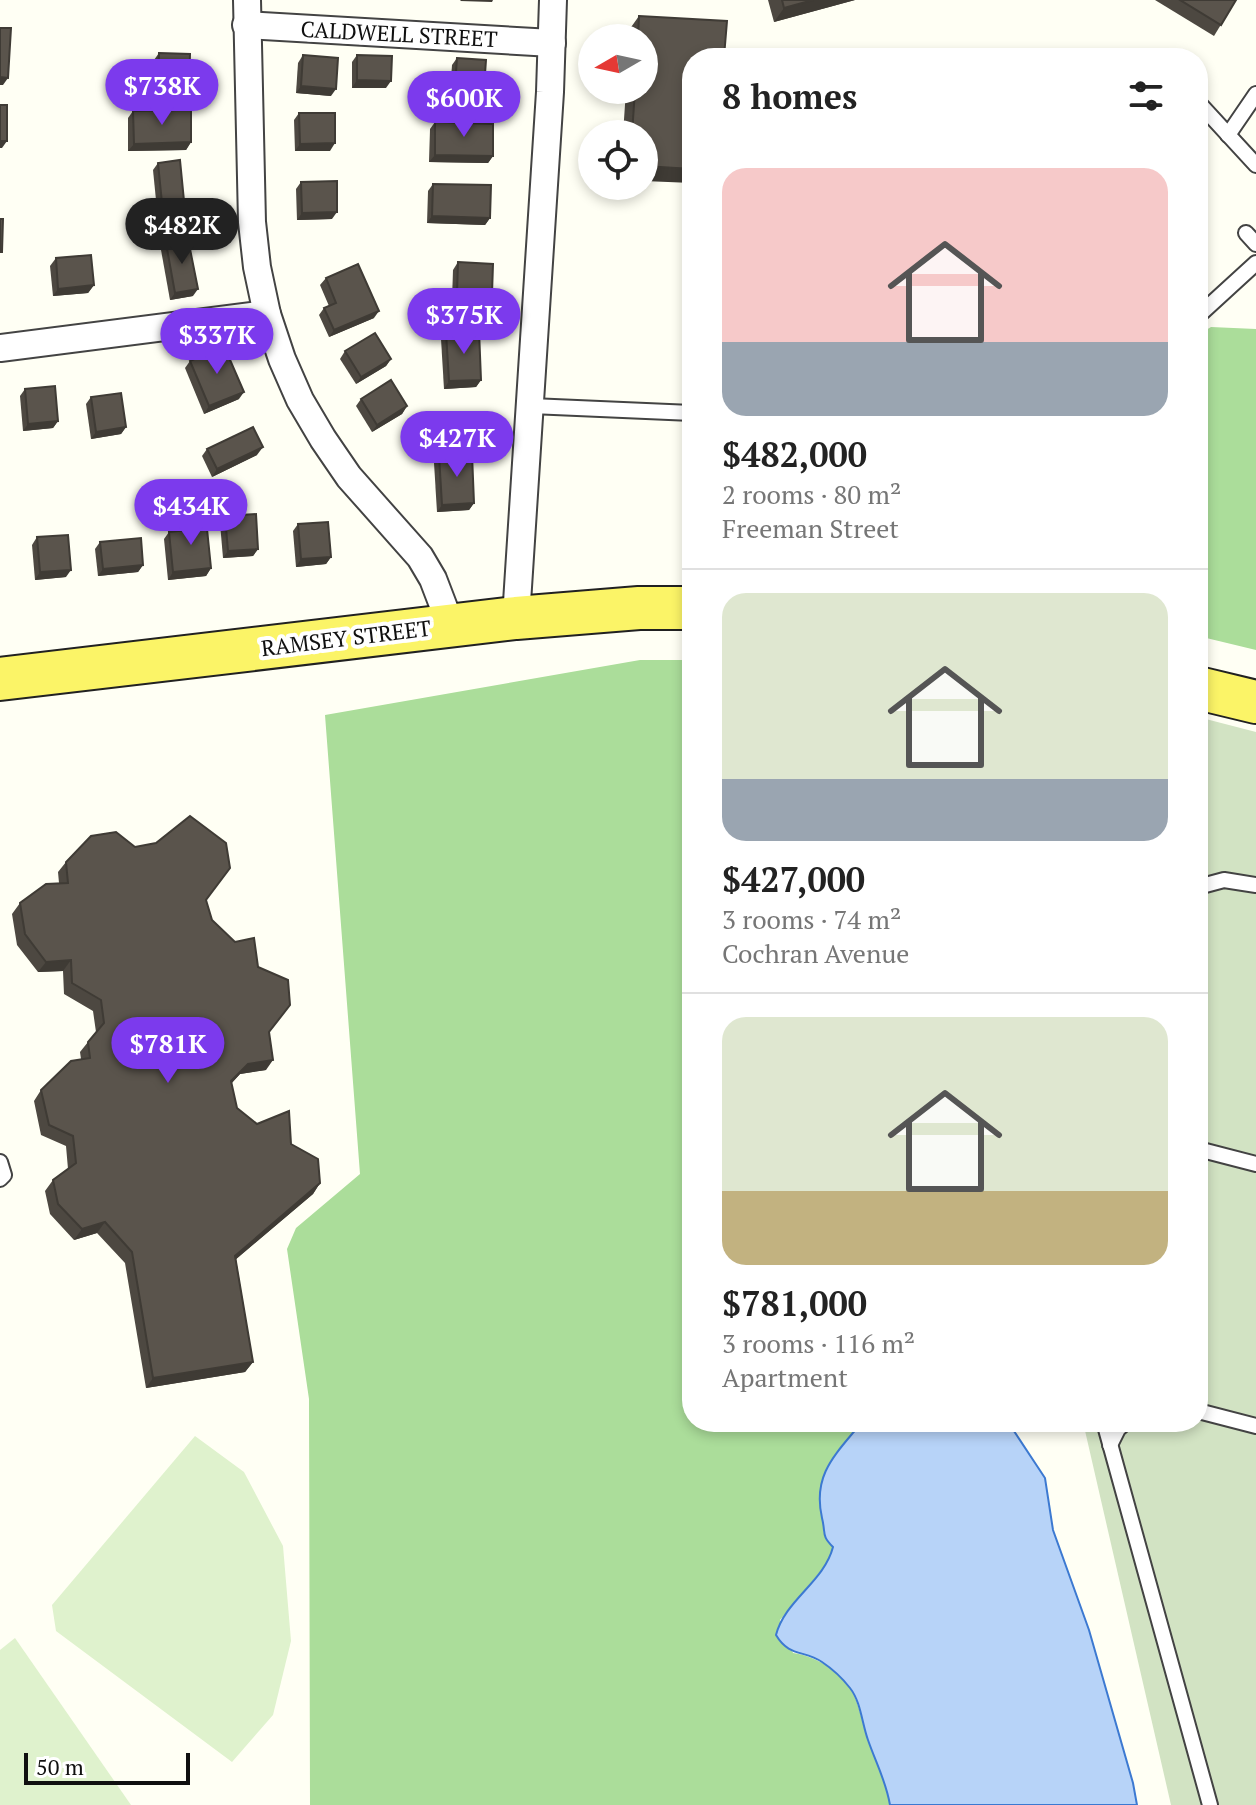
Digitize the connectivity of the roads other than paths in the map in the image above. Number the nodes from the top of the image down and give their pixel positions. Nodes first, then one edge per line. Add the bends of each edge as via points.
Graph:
1 (553, 0) edge
2 (246, 12) edge
3 (552, 43) junction
4 (1256, 94) edge
5 (1208, 113) edge
6 (1228, 135) junction
7 (1256, 165) edge
8 (1256, 263) edge
9 (1208, 307) edge
10 (267, 314) junction
11 (0, 348) edge
12 (531, 406) junction
13 (682, 413) edge
14 (682, 608) edge
15 (516, 618) junction
16 (451, 626) junction
17 (0, 679) edge
18 (1208, 690) edge
19 (1256, 702) edge
20 (1208, 884) edge
21 (1256, 885) edge
22 (1208, 1152) edge
23 (0, 1162) edge
24 (1256, 1164) edge
25 (0, 1179) edge
26 (1208, 1414) edge
27 (1256, 1426) edge
28 (1107, 1432) edge
29 (1116, 1432) edge
30 (1110, 1445) junction
31 (1210, 1805) edge

1 - 3 street
2 - 3 street, CALDWELL STREET
2 - 10 street via 252,222
3 - 12 street
4 - 6 lane
5 - 6 lane
6 - 7 lane
8 - 9 lane
10 - 11 street
10 - 16 street via 300,400 323,439 349,477 420,557
12 - 13 lane
12 - 15 street
14 - 15 main road, RAMSEY STREET
15 - 16 main road, RAMSEY STREET
16 - 17 main road, RAMSEY STREET
18 - 19 main road
20 - 21 lane via 1224,880
22 - 24 lane
23 - 25 lane
26 - 27 lane
28 - 30 lane
29 - 30 lane
30 - 31 lane

